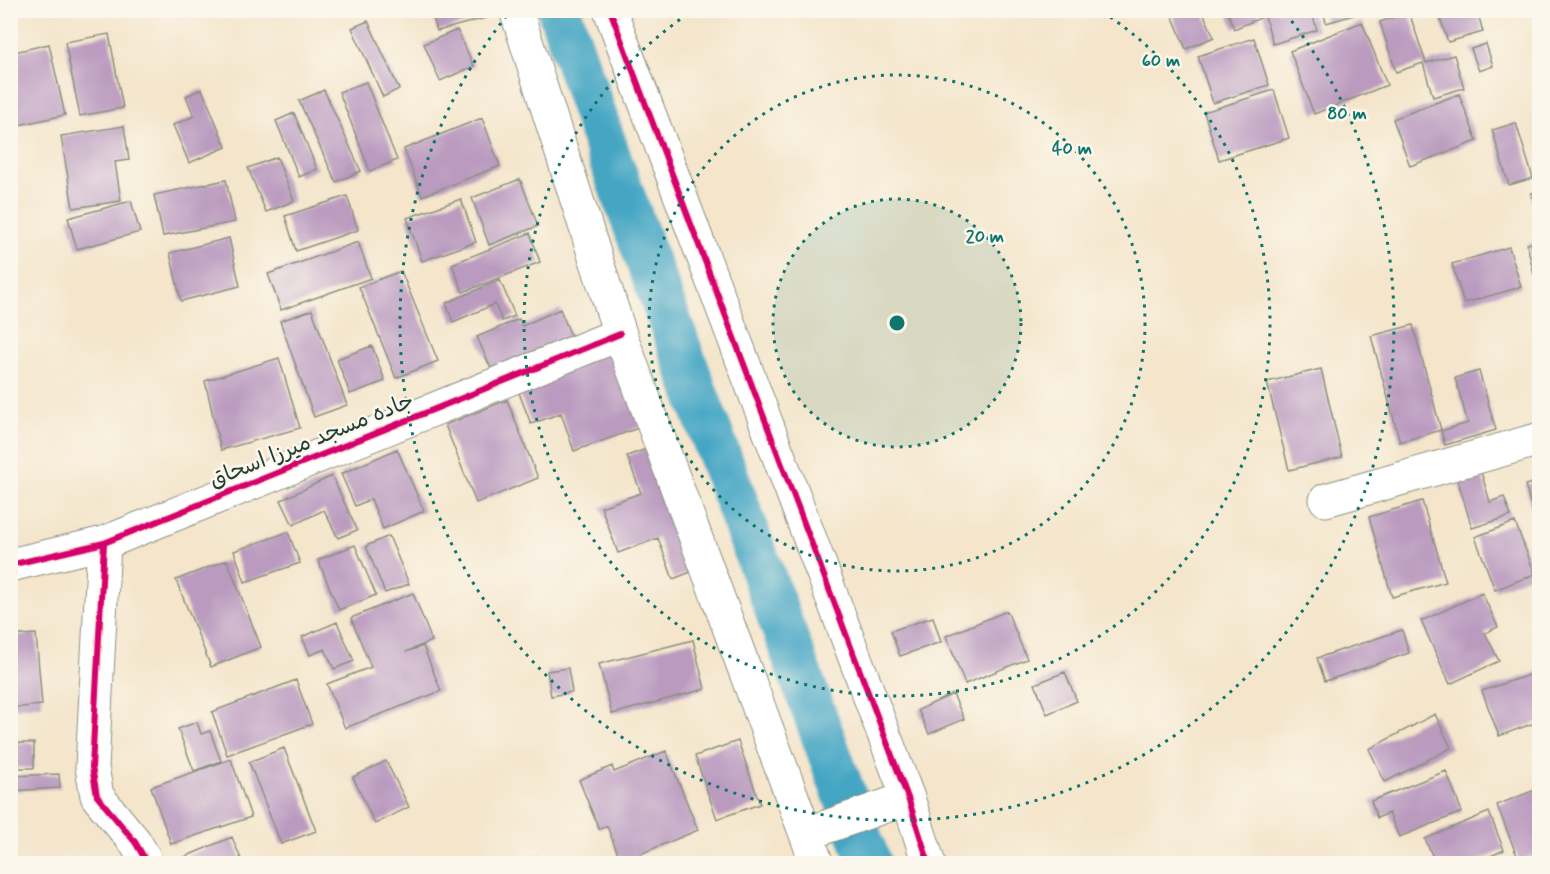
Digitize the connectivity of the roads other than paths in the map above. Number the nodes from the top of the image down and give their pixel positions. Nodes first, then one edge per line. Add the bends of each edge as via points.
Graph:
1 (516, 10) edge
2 (610, 10) edge
3 (620, 334) junction
4 (1539, 439) edge
5 (1326, 500) dead end
6 (104, 543) junction
7 (10, 565) edge
8 (908, 798) junction
9 (811, 849) edge
10 (146, 864) edge
11 (929, 864) edge

1 - 3 street
2 - 8 street
3 - 6 street, جاده مسجد ميرزا اسحاق
3 - 9 street
4 - 5 street
6 - 7 street, جاده مسجد ميرزا اسحاق
6 - 10 street via 92,767 97,796 135,842
8 - 9 street
8 - 11 street

